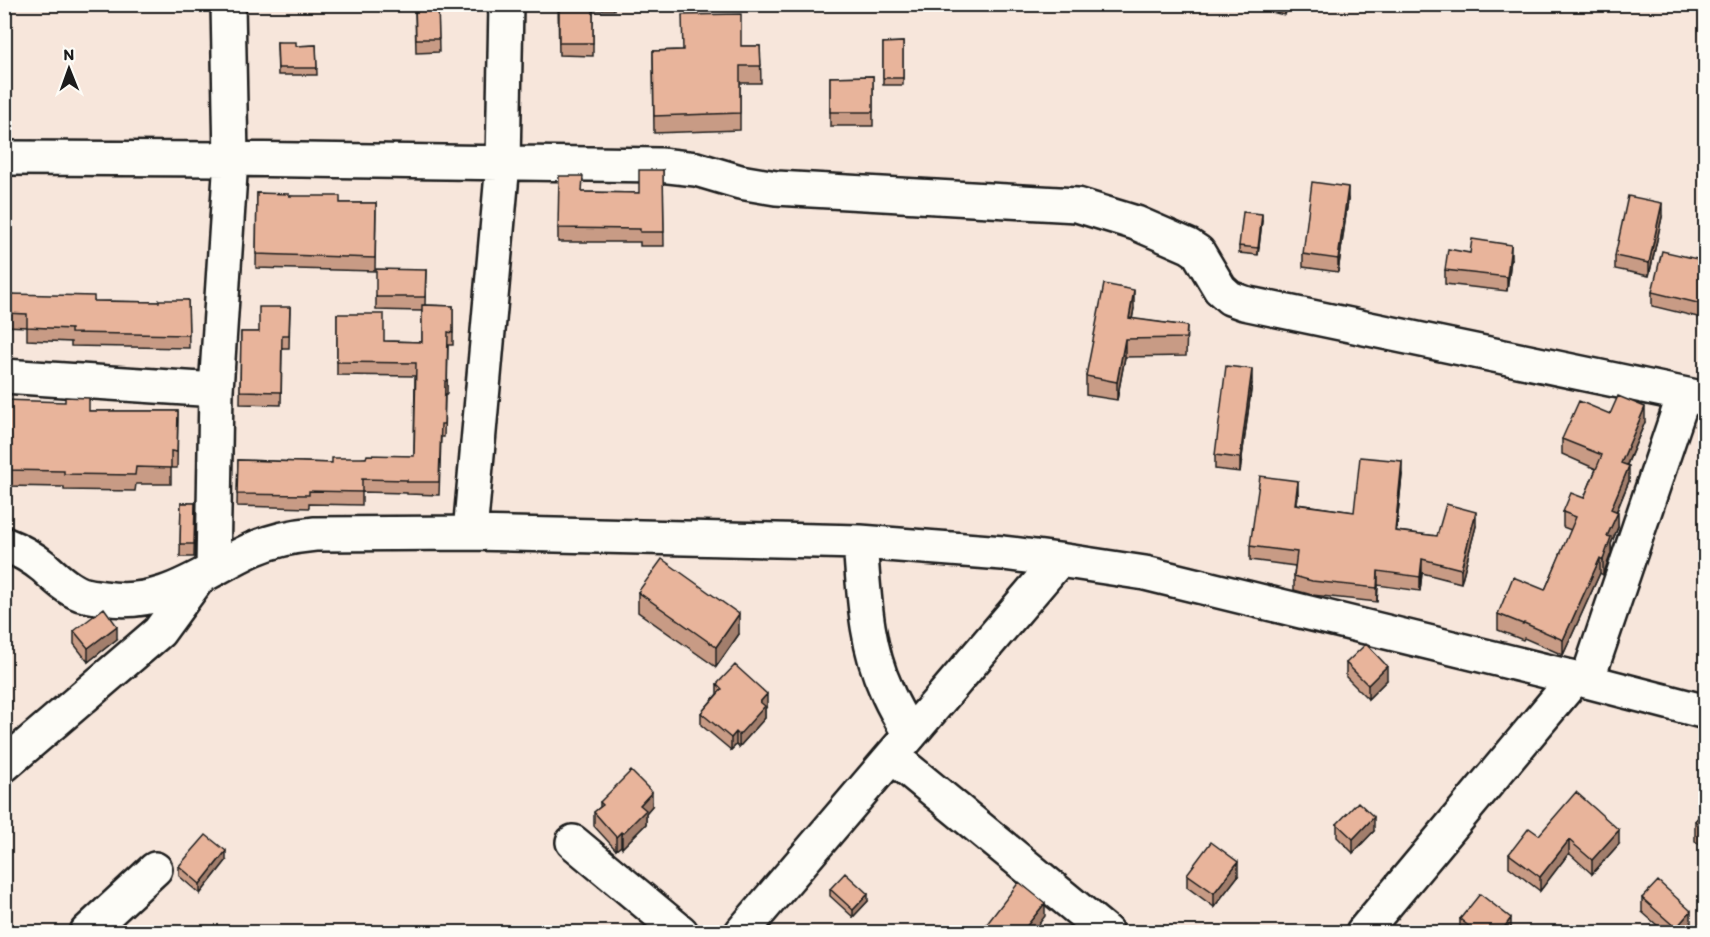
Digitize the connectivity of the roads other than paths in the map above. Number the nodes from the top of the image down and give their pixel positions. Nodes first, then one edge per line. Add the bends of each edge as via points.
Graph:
1 (228, 4) edge
2 (506, 4) edge
3 (4, 158) edge
4 (231, 159) junction
5 (503, 163) junction
6 (4, 376) edge
7 (216, 390) junction
8 (1695, 397) edge
9 (470, 533) junction
10 (860, 542) junction
11 (4, 544) edge
12 (1059, 560) junction
13 (205, 575) junction
14 (1581, 679) junction
15 (1706, 712) edge
16 (901, 745) junction
17 (4, 765) edge
18 (573, 842) dead end
19 (155, 869) dead end
20 (87, 933) edge
21 (681, 933) edge
22 (742, 933) edge
23 (1106, 933) edge
24 (1363, 933) edge

1 - 4 street
2 - 5 street
3 - 4 street
4 - 5 street
4 - 7 street
5 - 8 street via 666,165 776,188 1077,205 1136,223 1189,246 1198,252 1220,289 1244,303
5 - 9 street
6 - 7 street
7 - 13 street
8 - 14 street
9 - 10 street
9 - 13 street via 295,536 254,549
10 - 12 street
10 - 16 street via 874,654
11 - 13 street via 21,550 81,594 112,599 136,600 165,594
12 - 14 street via 1145,573
12 - 16 street
13 - 17 street via 159,632
14 - 15 street
14 - 24 street
16 - 22 street
16 - 23 street
18 - 21 street
19 - 20 street

